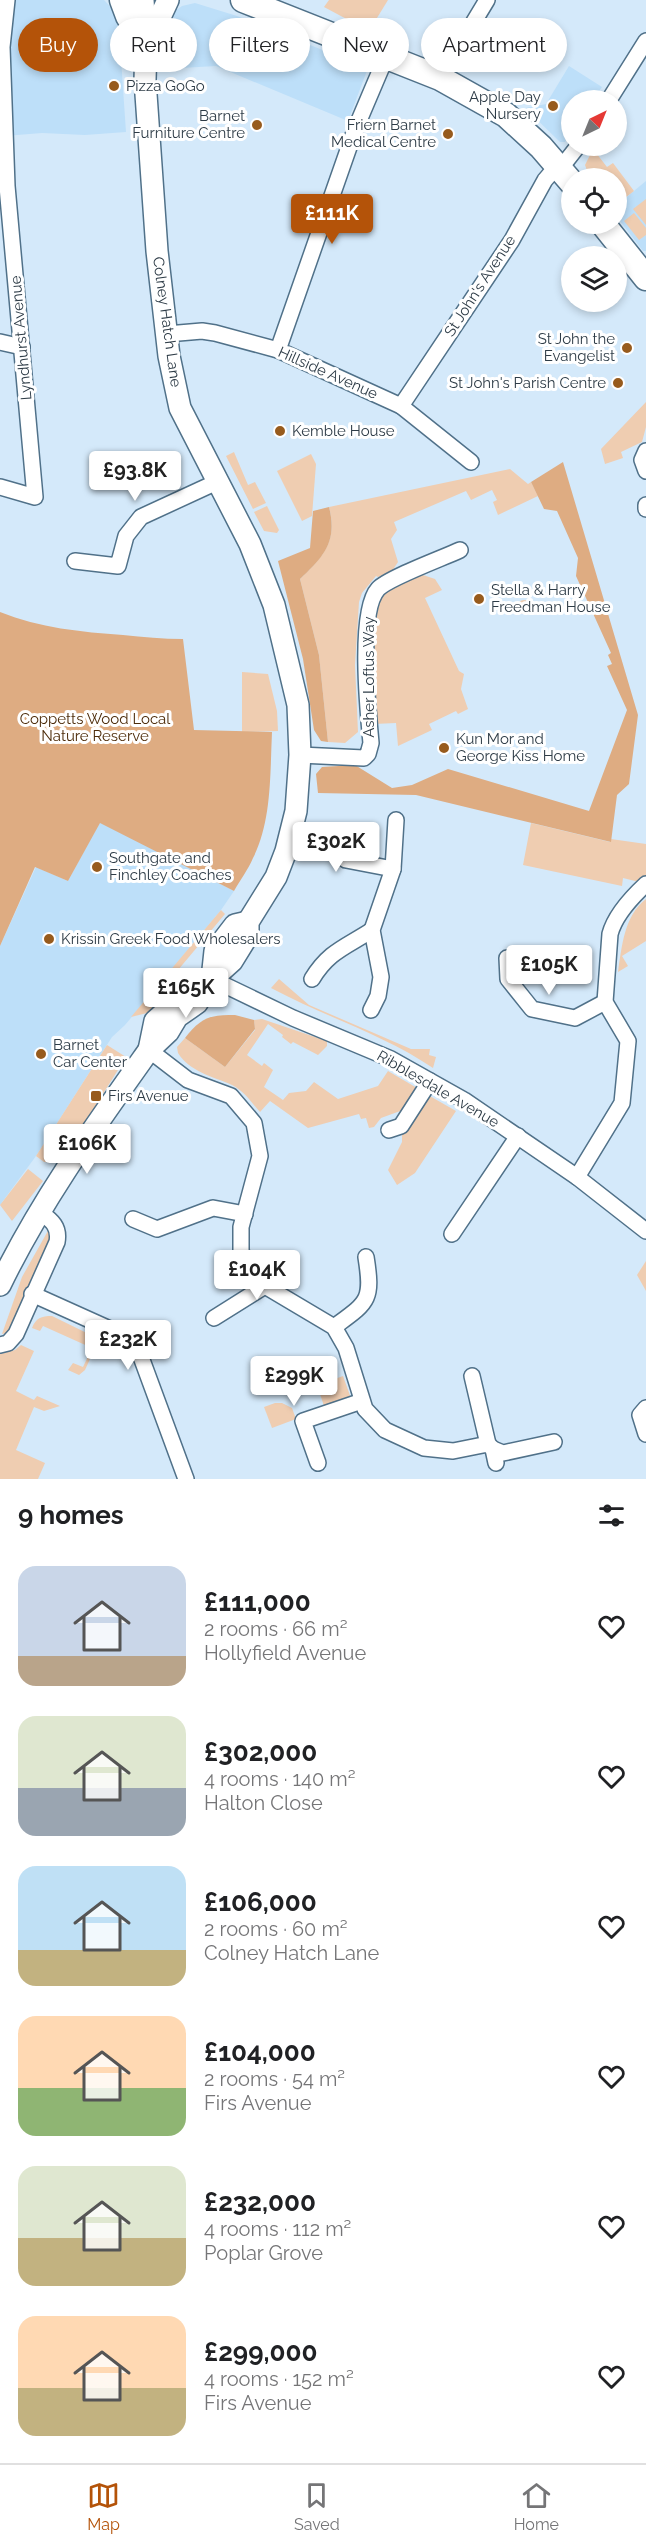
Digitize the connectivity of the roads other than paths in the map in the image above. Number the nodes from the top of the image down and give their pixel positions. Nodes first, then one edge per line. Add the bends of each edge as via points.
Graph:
1 (7, 0) edge
2 (122, 0) edge
3 (143, 0) edge
4 (168, 0) edge
5 (243, 0) edge
6 (487, 0) edge
7 (129, 18) edge
8 (144, 18) edge
9 (159, 18) edge
10 (322, 31) edge
11 (646, 42) edge
12 (409, 66) edge
13 (145, 72) edge
14 (380, 72) edge
15 (440, 78) junction
16 (615, 90) edge
17 (561, 171) edge
18 (561, 174) edge
19 (3, 184) edge
20 (611, 234) edge
21 (646, 278) edge
22 (167, 334) junction
23 (0, 342) edge
24 (22, 347) junction
25 (278, 350) junction
26 (401, 406) junction
27 (646, 451) edge
28 (471, 462) dead end
29 (646, 471) edge
30 (219, 481) junction
31 (0, 487) edge
32 (460, 550) dead end
33 (75, 561) dead end
34 (300, 755) junction
35 (396, 820) dead end
36 (291, 835) junction
37 (393, 869) junction
38 (646, 884) edge
39 (372, 930) junction
40 (507, 958) dead end
41 (212, 979) junction
42 (312, 979) dead end
43 (605, 1002) junction
44 (370, 1010) dead end
45 (148, 1050) junction
46 (430, 1081) junction
47 (389, 1130) dead end
48 (518, 1136) junction
49 (577, 1177) junction
50 (39, 1211) junction
51 (245, 1214) junction
52 (133, 1219) dead end
53 (646, 1231) edge
54 (452, 1234) dead end
55 (366, 1257) dead end
56 (0, 1285) edge
57 (265, 1286) junction
58 (32, 1294) junction
59 (214, 1318) dead end
60 (334, 1327) junction
61 (0, 1345) edge
62 (472, 1376) dead end
63 (362, 1401) junction
64 (646, 1408) edge
65 (646, 1434) edge
66 (554, 1442) dead end
67 (492, 1452) junction
68 (318, 1463) dead end
69 (186, 1479) edge

1 - 19 street, Lyndhurst Avenue via 2,47
2 - 7 main road
3 - 8 main road, Colney Hatch Lane
4 - 9 main road
5 - 10 main road
6 - 15 street
11 - 16 street
12 - 15 main road
13 - 22 main road, Colney Hatch Lane
14 - 25 street via 355,130
15 - 17 main road via 506,116
18 - 26 street, St John's Avenue via 545,180 512,240
19 - 24 street, Lyndhurst Avenue
20 - 21 main road
22 - 25 street, Hillside Avenue via 202,331
22 - 30 main road, Colney Hatch Lane via 180,408
23 - 24 street
24 - 31 street, Lyndhurst Avenue via 35,497
25 - 26 street, Hillside Avenue
26 - 28 street, Hillside Avenue
27 - 29 street via 642,460
30 - 33 street via 141,517 126,536 118,566
30 - 34 main road, Colney Hatch Lane via 274,605 298,705
32 - 34 street, Asher Loftus Way via 383,585 373,596 366,663 371,743 368,754 364,758
34 - 36 main road, Colney Hatch Lane
35 - 37 street
36 - 37 street via 324,845 346,860
36 - 41 main road, Colney Hatch Lane via 276,877 248,922 248,935 232,961
37 - 39 street
38 - 43 street via 612,927
39 - 42 street via 333,952
39 - 44 street via 381,977 378,996
40 - 43 street via 508,979 532,1009 575,1018
41 - 45 main road, Colney Hatch Lane via 197,1003 177,1017 168,1032
41 - 46 street, Ribblesdale Avenue via 391,1059
43 - 49 street via 628,1041 622,1102
45 - 50 main road, Colney Hatch Lane
45 - 51 street via 188,1080 231,1096 254,1123 260,1156
46 - 47 street via 401,1126
46 - 48 street, Ribblesdale Avenue
48 - 49 street, Ribblesdale Avenue
48 - 54 street
49 - 53 street, Ribblesdale Avenue
50 - 56 main road, Colney Hatch Lane
50 - 58 street via 55,1224 58,1236
51 - 52 street via 213,1208 157,1228
51 - 57 street via 241,1251 248,1268
55 - 60 street via 370,1283 364,1305
57 - 59 street
57 - 60 street
58 - 61 street via 16,1334
58 - 69 street via 112,1330 141,1357
60 - 63 street via 346,1348
62 - 67 street
63 - 67 street via 385,1430 424,1448
63 - 68 street via 303,1421
64 - 65 street via 640,1415
66 - 67 street

